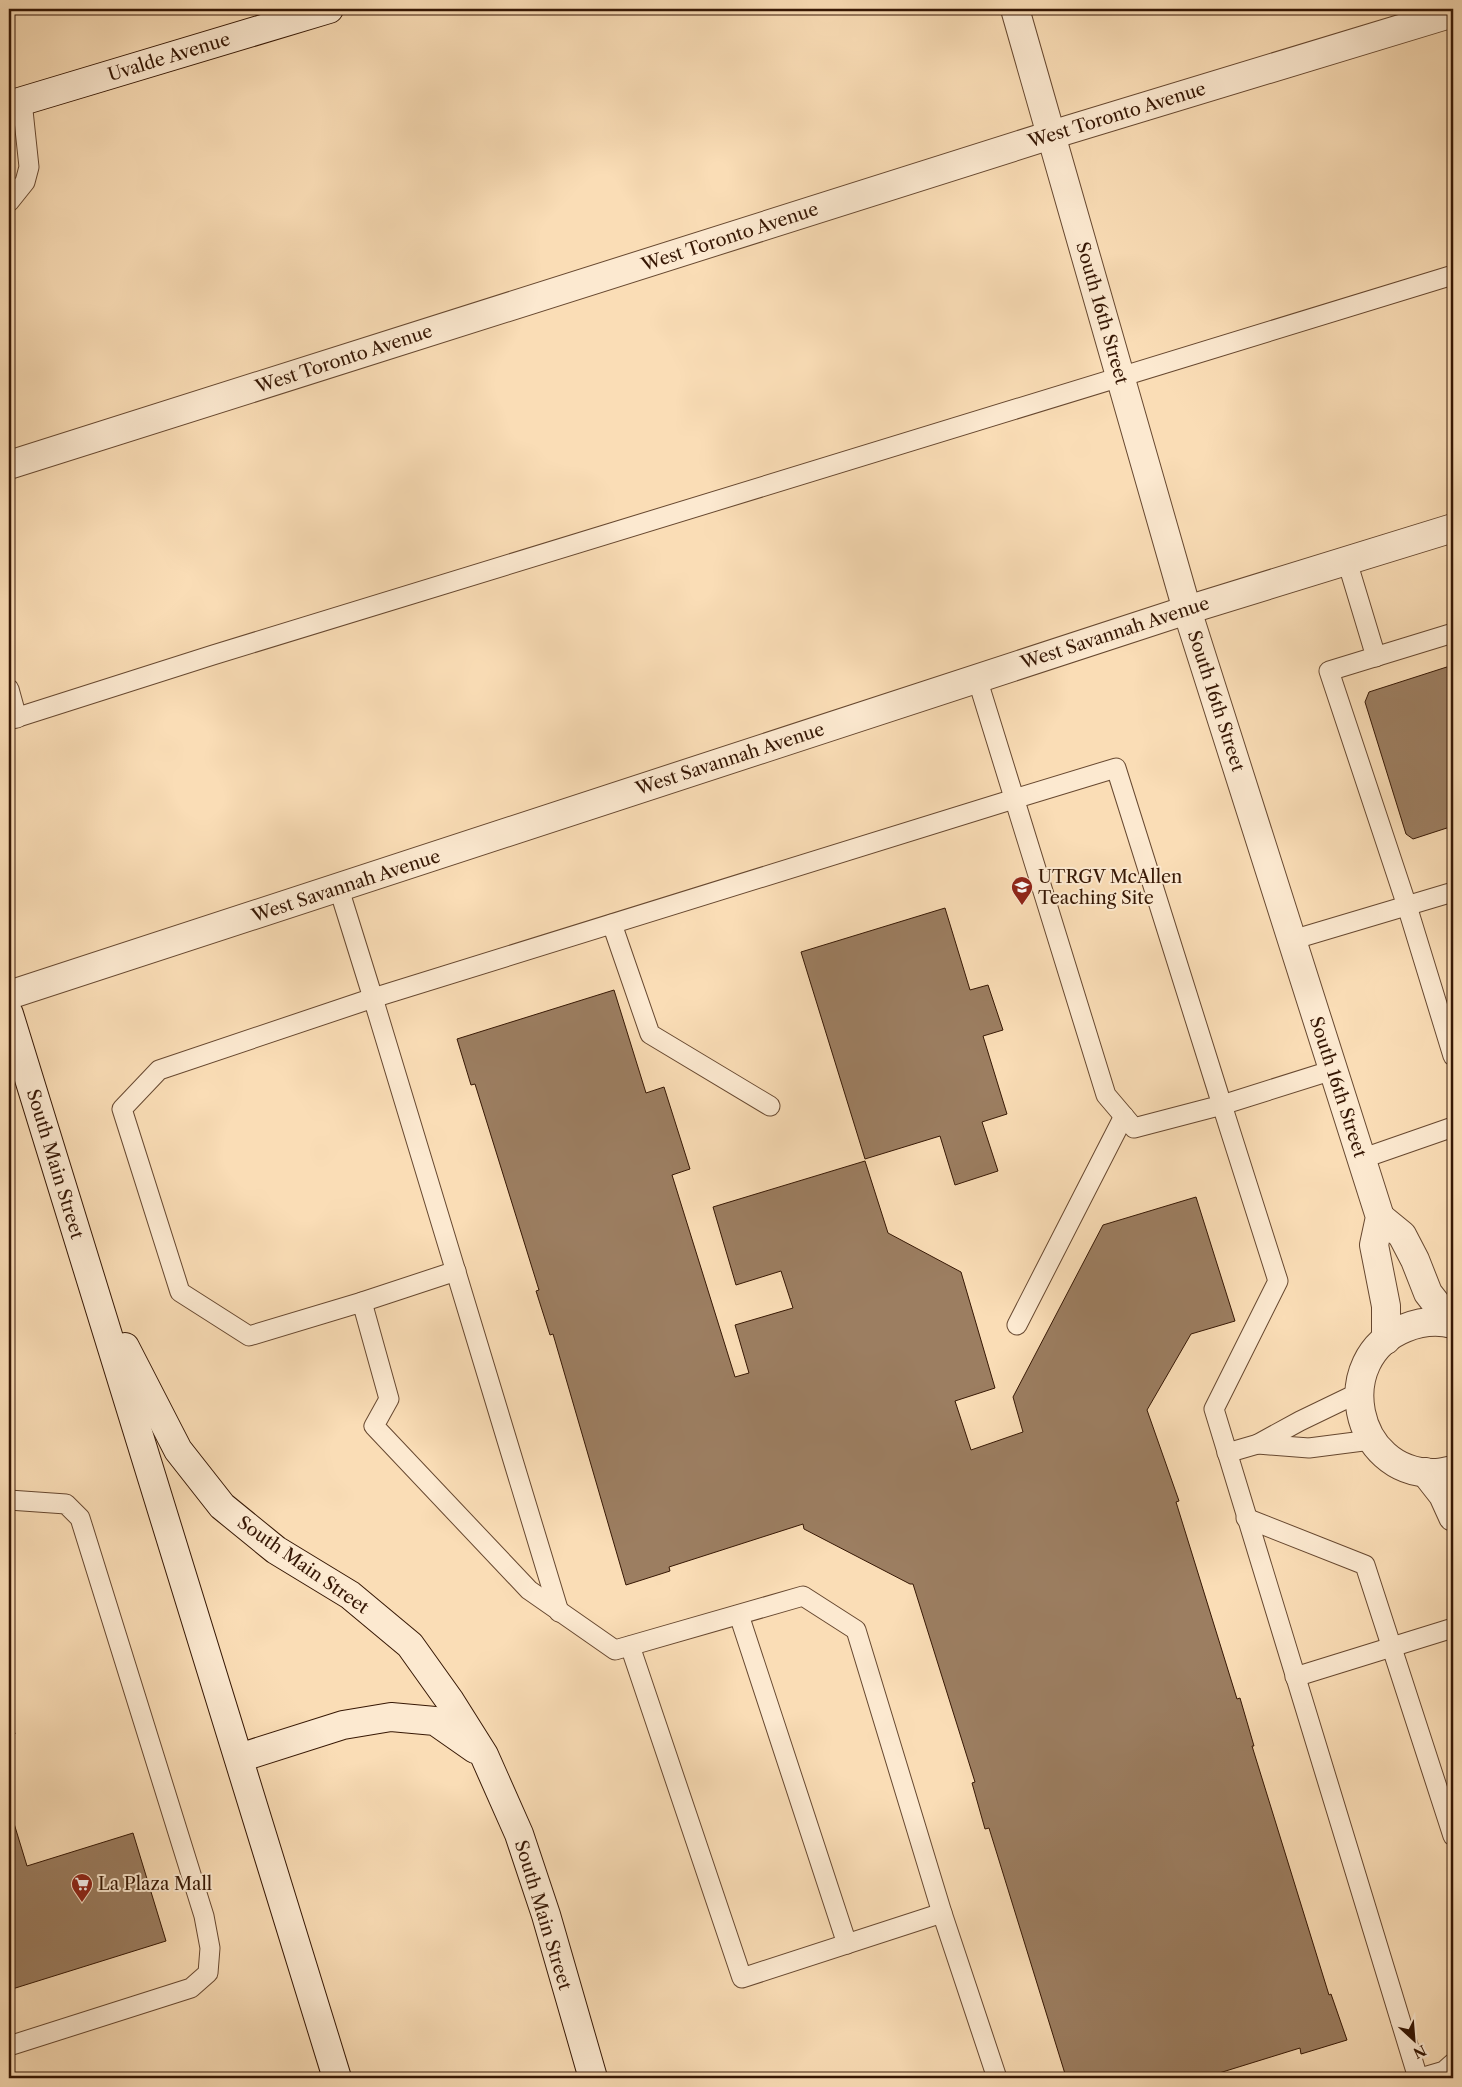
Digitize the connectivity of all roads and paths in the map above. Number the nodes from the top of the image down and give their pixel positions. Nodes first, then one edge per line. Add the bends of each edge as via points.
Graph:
1 (329, 9) edge
2 (1015, 9) edge
3 (1453, 12) edge
4 (15, 103) edge
5 (1051, 135) junction
6 (9, 202) edge
7 (1453, 275) edge
8 (1120, 378) junction
9 (9, 465) edge
10 (1453, 528) edge
11 (1346, 560) junction
12 (1187, 610) junction
13 (1453, 633) edge
14 (1376, 657) junction
15 (977, 678) junction
16 (9, 689) edge
17 (13, 719) edge
18 (1014, 799) junction
19 (339, 888) junction
20 (1453, 892) edge
21 (1407, 906) junction
22 (612, 924) junction
23 (1292, 940) junction
24 (9, 995) edge
25 (373, 998) junction
26 (9, 1014) edge
27 (1453, 1056) edge
28 (1333, 1070) junction
29 (1222, 1105) junction
30 (770, 1106) dead end
31 (1124, 1116) junction
32 (1453, 1128) edge
33 (1361, 1159) junction
34 (1380, 1217) junction
35 (456, 1271) junction
36 (93, 1286) junction
37 (362, 1302) junction
38 (1453, 1324) edge
39 (1017, 1325) dead end
40 (1386, 1340) junction
41 (1358, 1393) junction
42 (1371, 1440) junction
43 (1258, 1444) junction
44 (1227, 1454) junction
45 (1453, 1470) edge
46 (1425, 1472) junction
47 (9, 1500) edge
48 (1453, 1517) edge
49 (1246, 1518) junction
50 (559, 1612) junction
51 (739, 1614) junction
52 (1453, 1628) edge
53 (630, 1646) junction
54 (1392, 1647) junction
55 (1295, 1677) junction
56 (484, 1754) junction
57 (239, 1758) junction
58 (1453, 1836) edge
59 (942, 1913) junction
60 (847, 1944) junction
61 (9, 2046) edge
62 (1453, 2063) edge
63 (337, 2078) edge
64 (593, 2078) edge
65 (997, 2078) edge
66 (1419, 2078) edge

1 - 4 street, Uvalde Avenue
2 - 5 street, South 16th Street
3 - 5 street, West Toronto Avenue
4 - 6 lane via 29,167 25,182
5 - 8 street, South 16th Street
5 - 9 street, West Toronto Avenue
7 - 8 lane
8 - 12 street, South 16th Street
8 - 17 lane via 222,652
10 - 11 street, West Savannah Avenue
11 - 12 street, West Savannah Avenue
11 - 14 lane
12 - 15 street, West Savannah Avenue
12 - 23 street, South 16th Street
13 - 14 lane
14 - 21 lane via 1329,671
15 - 18 lane
15 - 19 street, West Savannah Avenue
16 - 17 lane
18 - 22 lane
18 - 29 lane via 1116,768
18 - 31 lane via 1106,1095
19 - 24 street, West Savannah Avenue
19 - 25 lane
20 - 21 lane
21 - 23 lane
21 - 27 lane
22 - 25 lane
22 - 30 lane via 650,1034
23 - 28 street, South 16th Street
25 - 35 lane
25 - 37 lane via 159,1070 122,1109 180,1292 249,1336
26 - 36 street, South Main Street
28 - 29 lane
28 - 33 street, South 16th Street
29 - 31 lane via 1134,1128
29 - 44 lane via 1278,1281 1214,1409
31 - 39 lane
32 - 33 lane
33 - 34 street, South 16th Street
34 - 38 street via 1402,1235 1428,1293
34 - 40 street via 1374,1245 1386,1306
35 - 37 lane
35 - 50 lane
36 - 56 street, South Main Street via 178,1450 222,1506 276,1550 350,1595 410,1646
36 - 57 street, South Main Street
37 - 50 lane via 389,1399 374,1426 529,1590
38 - 40 street via 1419,1323 1396,1332
40 - 41 street via 1376,1348 1364,1369
41 - 42 street via 1361,1418
41 - 43 lane
42 - 43 lane via 1309,1448
42 - 46 street via 1388,1458 1410,1469
43 - 44 lane
44 - 49 lane
45 - 46 street
46 - 48 street via 1443,1495
47 - 61 lane via 66,1504 80,1518 204,1916 210,1948 208,1972 192,1988
49 - 54 lane via 1365,1565
49 - 55 lane
50 - 53 lane via 615,1650
51 - 53 lane
51 - 59 lane via 803,1596 856,1630
51 - 60 lane
52 - 54 lane
53 - 60 lane via 742,1978
54 - 55 lane
54 - 58 lane
55 - 66 lane
56 - 57 street via 435,1721 391,1718 343,1725
56 - 64 street, South Main Street via 534,1879
57 - 63 street, South Main Street
59 - 60 lane
59 - 65 lane
62 - 66 lane via 1444,2071

